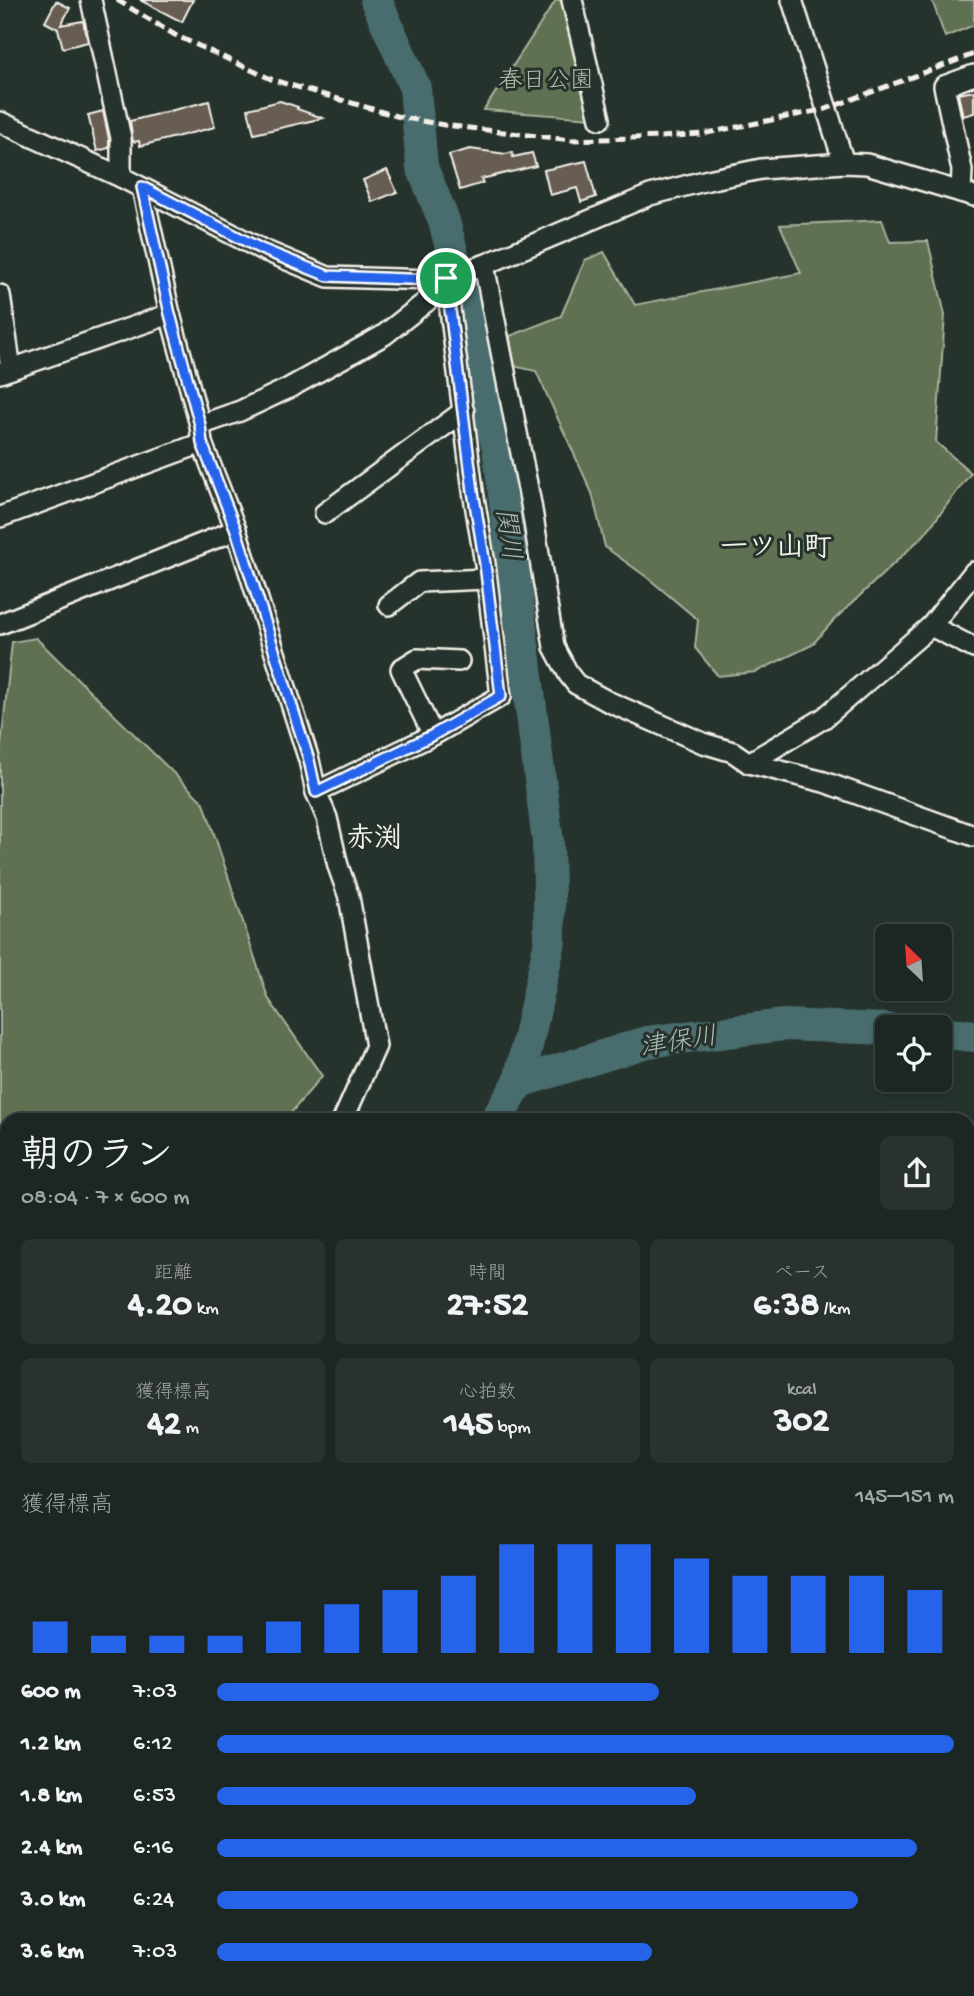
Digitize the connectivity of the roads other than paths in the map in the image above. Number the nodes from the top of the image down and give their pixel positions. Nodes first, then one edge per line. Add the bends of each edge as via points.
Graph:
1 (91, 0) edge
2 (572, 0) edge
3 (792, 0) edge
4 (974, 75) edge
5 (600, 119) dead end
6 (0, 122) edge
7 (844, 163) junction
8 (121, 177) junction
9 (142, 187) junction
10 (968, 194) edge
11 (484, 265) junction
12 (440, 279) junction
13 (0, 295) edge
14 (170, 314) junction
15 (6, 371) edge
16 (464, 411) junction
17 (201, 434) junction
18 (326, 513) dead end
19 (0, 517) edge
20 (236, 530) junction
21 (974, 572) edge
22 (486, 579) junction
23 (388, 605) dead end
24 (0, 624) edge
25 (931, 626) junction
26 (974, 648) edge
27 (459, 661) dead end
28 (433, 735) junction
29 (749, 763) junction
30 (316, 792) junction
31 (974, 836) edge
32 (346, 1113) edge

1 - 8 street via 121,138
2 - 5 street
3 - 7 street
4 - 10 street via 944,86
6 - 8 street
7 - 10 street via 867,164
7 - 11 street via 761,169 650,195
8 - 9 street
9 - 12 street via 261,249 328,276
9 - 14 street
11 - 12 street
11 - 29 street via 554,647 576,684
12 - 16 street
12 - 17 street via 427,301 384,335
13 - 15 street
14 - 15 street
14 - 17 street
16 - 18 street
16 - 22 street
17 - 19 street
17 - 20 street
20 - 24 street
20 - 30 street
21 - 25 street
22 - 23 street via 419,582
22 - 28 street via 501,696
25 - 26 street
25 - 29 street via 824,718
27 - 28 street via 417,659 401,669
28 - 30 street
29 - 31 street via 824,782
30 - 32 street via 349,897 376,1046

